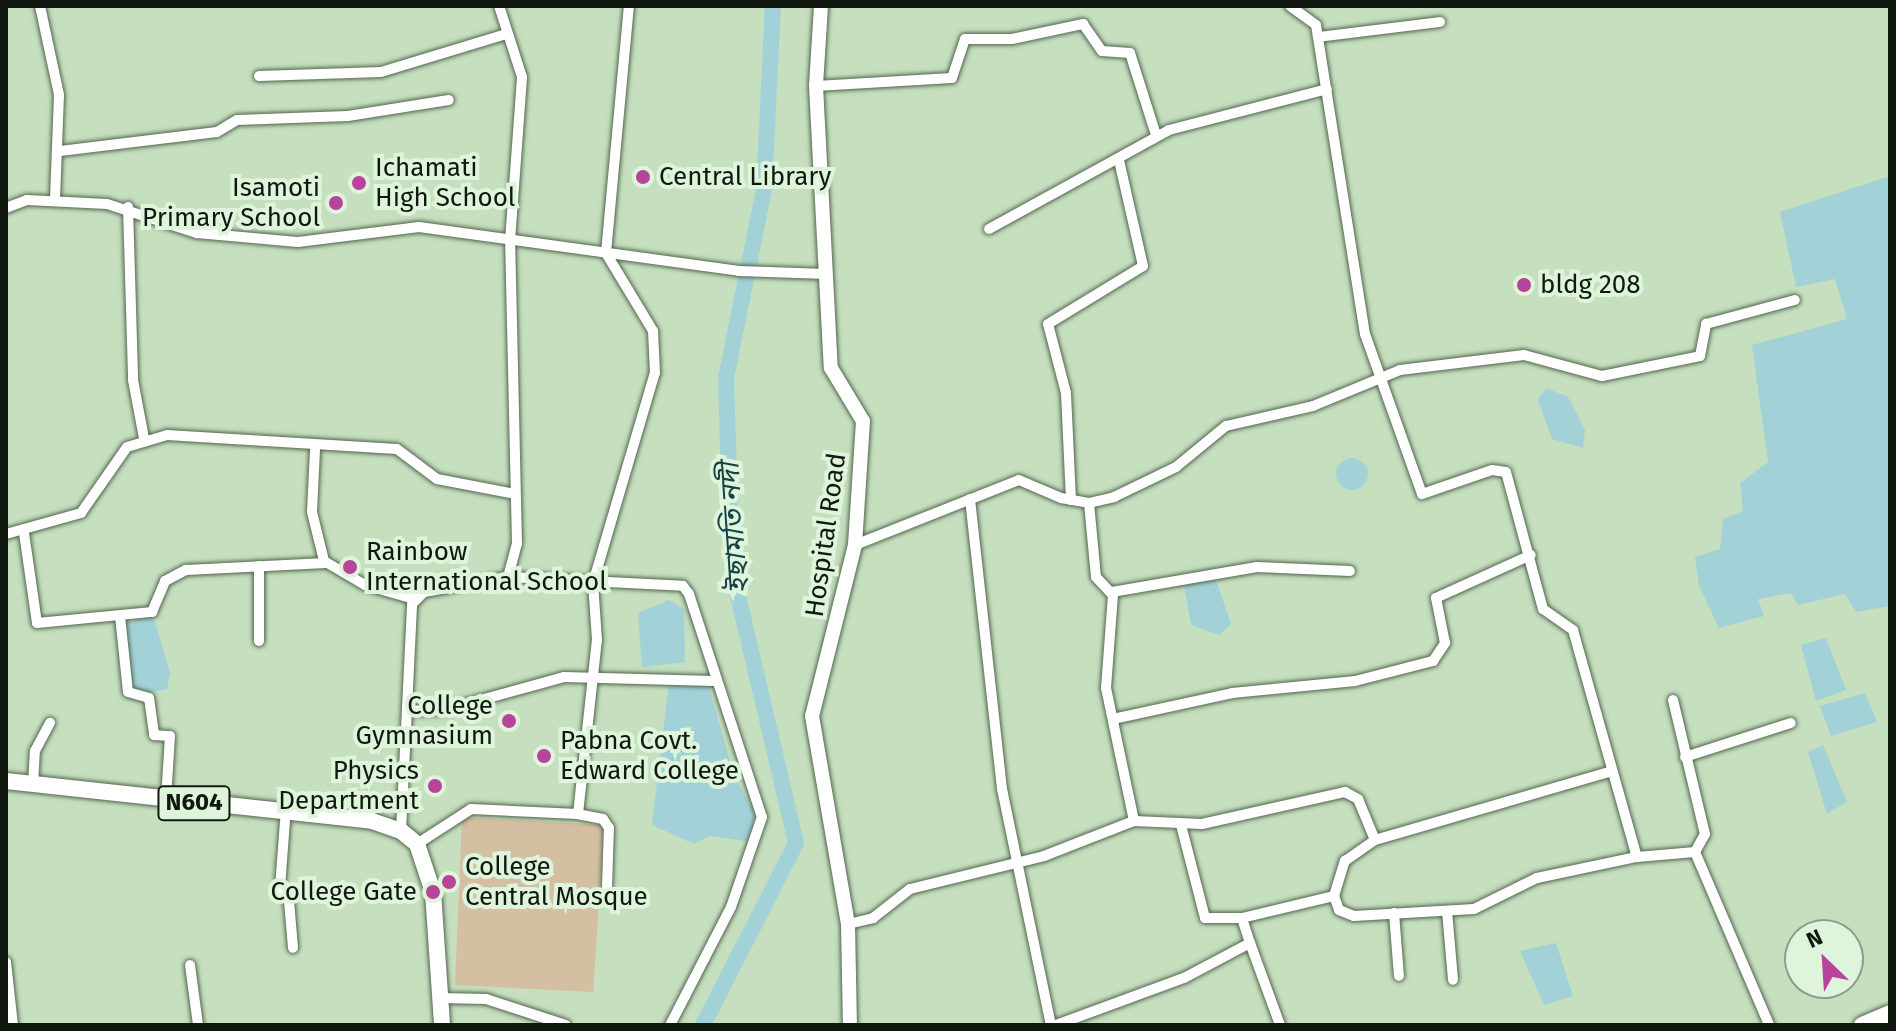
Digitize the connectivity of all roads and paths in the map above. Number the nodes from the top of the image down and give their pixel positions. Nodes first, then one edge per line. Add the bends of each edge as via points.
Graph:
1 (40, 6) edge
2 (499, 6) edge
3 (629, 6) edge
4 (821, 6) edge
5 (1290, 6) edge
6 (1440, 22) dead end
7 (506, 34) junction
8 (1318, 37) junction
9 (259, 76) dead end
10 (816, 86) junction
11 (1327, 89) junction
12 (449, 100) dead end
13 (1156, 135) junction
14 (60, 151) junction
15 (1119, 160) junction
16 (55, 201) junction
17 (128, 207) junction
18 (6, 208) edge
19 (989, 229) dead end
20 (510, 241) junction
21 (606, 253) junction
22 (827, 274) junction
23 (1795, 300) dead end
24 (1380, 376) junction
25 (144, 438) junction
26 (315, 450) junction
27 (515, 494) junction
28 (970, 499) junction
29 (1071, 500) junction
30 (1089, 503) junction
31 (24, 533) junction
32 (6, 534) edge
33 (855, 545) junction
34 (1531, 555) junction
35 (326, 563) junction
36 (259, 566) junction
37 (1350, 571) dead end
38 (508, 577) junction
39 (593, 583) junction
40 (1112, 592) junction
41 (414, 599) junction
42 (120, 616) junction
43 (259, 641) dead end
44 (591, 676) junction
45 (714, 681) junction
46 (1673, 700) dead end
47 (407, 711) junction
48 (1113, 719) junction
49 (50, 723) dead end
50 (1791, 723) dead end
51 (1685, 757) junction
52 (1609, 772) junction
53 (6, 781) edge
54 (33, 786) junction
55 (6, 790) edge
56 (166, 800) junction
57 (578, 814) junction
58 (285, 821) junction
59 (1134, 821) junction
60 (1181, 825) junction
61 (382, 827) junction
62 (401, 831) junction
63 (1375, 840) junction
64 (417, 844) junction
65 (1695, 852) junction
66 (1637, 857) junction
67 (1022, 863) junction
68 (607, 887) dead end
69 (1334, 896) junction
70 (1447, 911) junction
71 (1394, 913) junction
72 (1242, 918) junction
73 (848, 924) junction
74 (1250, 943) junction
75 (293, 948) dead end
76 (6, 962) edge
77 (190, 965) dead end
78 (1399, 976) dead end
79 (1453, 980) dead end
80 (441, 998) junction
81 (1889, 1017) edge
82 (13, 1025) edge
83 (198, 1025) edge
84 (442, 1025) edge
85 (566, 1025) edge
86 (670, 1025) edge
87 (850, 1025) edge
88 (1054, 1025) edge
89 (1280, 1025) edge
90 (1769, 1025) edge
91 (1862, 1025) edge

1 - 14 street via 55,65
2 - 7 street
3 - 21 street
4 - 10 main road, Hospital Road
5 - 8 street via 1313,20
6 - 8 street
7 - 9 street via 381,72
7 - 20 street via 521,65 523,97
8 - 11 street
10 - 13 street via 952,78 965,39 1012,39 1083,24 1102,51 1130,53
10 - 22 main road, Hospital Road
11 - 13 street
11 - 24 street via 1365,334
12 - 14 street via 348,116 237,120 217,132
13 - 15 street
14 - 16 street
15 - 19 street
15 - 29 street via 1143,266 1048,324 1066,393
16 - 17 street
16 - 18 street
17 - 20 street via 197,233 298,242 419,227
17 - 25 street via 133,380
20 - 21 street
20 - 27 street
21 - 22 street via 739,271
21 - 39 street via 653,331 655,373
22 - 33 main road, Hospital Road via 831,368 863,421
23 - 24 street via 1706,324 1700,356 1602,376 1544,356 1513,355
24 - 30 street via 1313,406 1226,426 1145,485
24 - 34 street via 1422,494 1502,469
25 - 26 street via 207,436
25 - 31 street via 127,447 88,508
26 - 27 street via 397,449 437,479
26 - 35 street via 312,512
27 - 38 street via 517,544
28 - 29 street via 1019,480
28 - 33 street via 900,533
28 - 67 street via 1002,789
29 - 30 street
30 - 40 street via 1096,577
31 - 32 street
31 - 42 street via 32,620
33 - 73 main road, Hospital Road via 812,716
34 - 48 street via 1436,598 1445,643 1433,661 1355,681 1232,693
34 - 52 street via 1546,616 1573,630
35 - 36 street
35 - 41 street
36 - 42 street via 186,570 165,581 152,612
36 - 43 street
37 - 40 street via 1257,567
38 - 39 street
38 - 41 street
39 - 44 street
39 - 45 street via 687,589
40 - 48 street via 1106,688
41 - 47 street
42 - 56 street via 128,692 149,698 154,735 170,736
44 - 45 street
44 - 47 street via 514,686 448,709
44 - 57 street
45 - 86 street via 762,817 731,907
46 - 51 street
47 - 62 street
48 - 59 street
49 - 54 street via 35,751
50 - 51 street
51 - 65 street via 1705,834
52 - 63 street
52 - 66 street
53 - 54 main road, N604
54 - 56 main road, N604
55 - 58 main road, N604
56 - 61 main road, N604
57 - 64 street via 471,809
57 - 68 street via 603,819 609,828
58 - 61 main road, N604
58 - 75 street via 280,887 289,901
59 - 60 street
59 - 67 street
60 - 63 street via 1345,792 1358,799
60 - 72 street via 1205,918
61 - 62 main road, N604
62 - 64 main road, N604
63 - 69 street via 1345,861
64 - 80 main road via 433,892
65 - 66 street
65 - 90 street
66 - 70 street via 1537,878 1485,906
67 - 73 street via 910,889 873,918
67 - 88 street
69 - 71 street via 1344,914
69 - 72 street
70 - 71 street
70 - 79 street
71 - 78 street
72 - 74 street
73 - 87 main road, Hospital Road
74 - 88 street via 1184,978
74 - 89 street
76 - 82 street
77 - 83 street
80 - 84 main road
80 - 85 street via 486,999
81 - 91 main road

